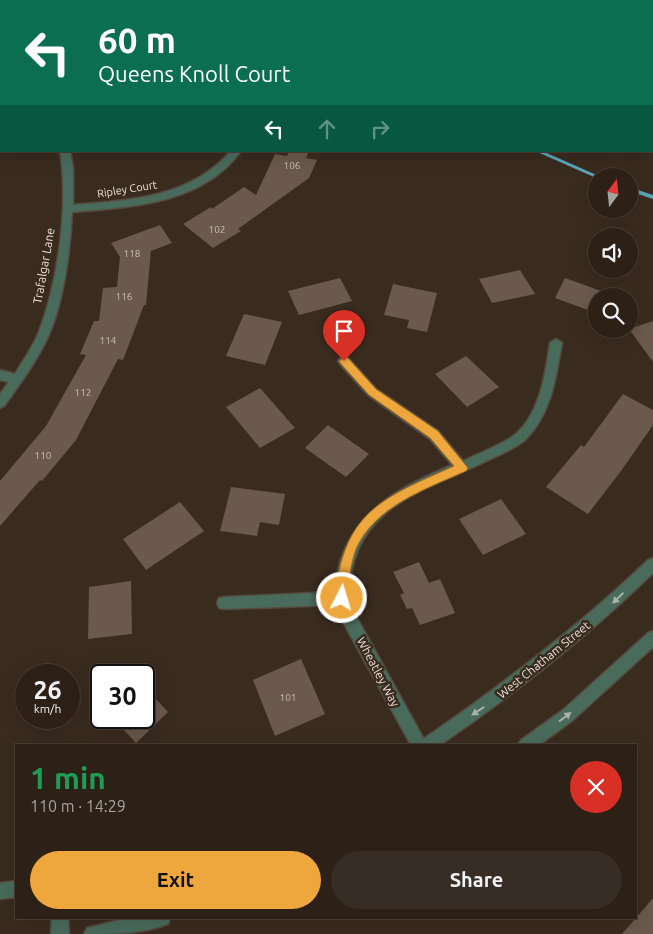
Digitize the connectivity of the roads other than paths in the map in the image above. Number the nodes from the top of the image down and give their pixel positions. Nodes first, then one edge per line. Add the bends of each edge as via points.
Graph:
1 (65, 152) edge
2 (235, 152) edge
3 (68, 209) junction
4 (556, 343) dead end
5 (344, 361) dead end
6 (0, 375) edge
7 (17, 379) junction
8 (0, 403) edge
9 (462, 468) junction
10 (653, 564) edge
11 (342, 598) junction
12 (224, 603) dead end
13 (653, 638) edge
14 (417, 744) edge
15 (429, 744) edge
16 (527, 744) edge
17 (15, 888) edge
18 (0, 890) edge
19 (60, 919) edge
20 (158, 919) edge
21 (60, 934) edge
22 (93, 934) edge

1 - 3 street, Trafalgar Lane via 69,173
2 - 3 street, Ripley Court via 213,175 174,193 126,204
3 - 7 street, Trafalgar Lane via 52,306 44,334
4 - 9 street, Wheatley Way via 547,390 534,420 519,438
5 - 9 street via 372,392 434,435
6 - 7 street
7 - 8 street, Trafalgar Lane
9 - 11 street, Wheatley Way via 415,489 372,516 351,546 344,570
10 -> 15 street, West Chatham Street via 604,612 549,658 488,705
11 - 12 street
11 - 14 street, Wheatley Way via 357,633
16 -> 13 street via 568,716
17 - 18 street
19 - 21 street
20 - 22 street

